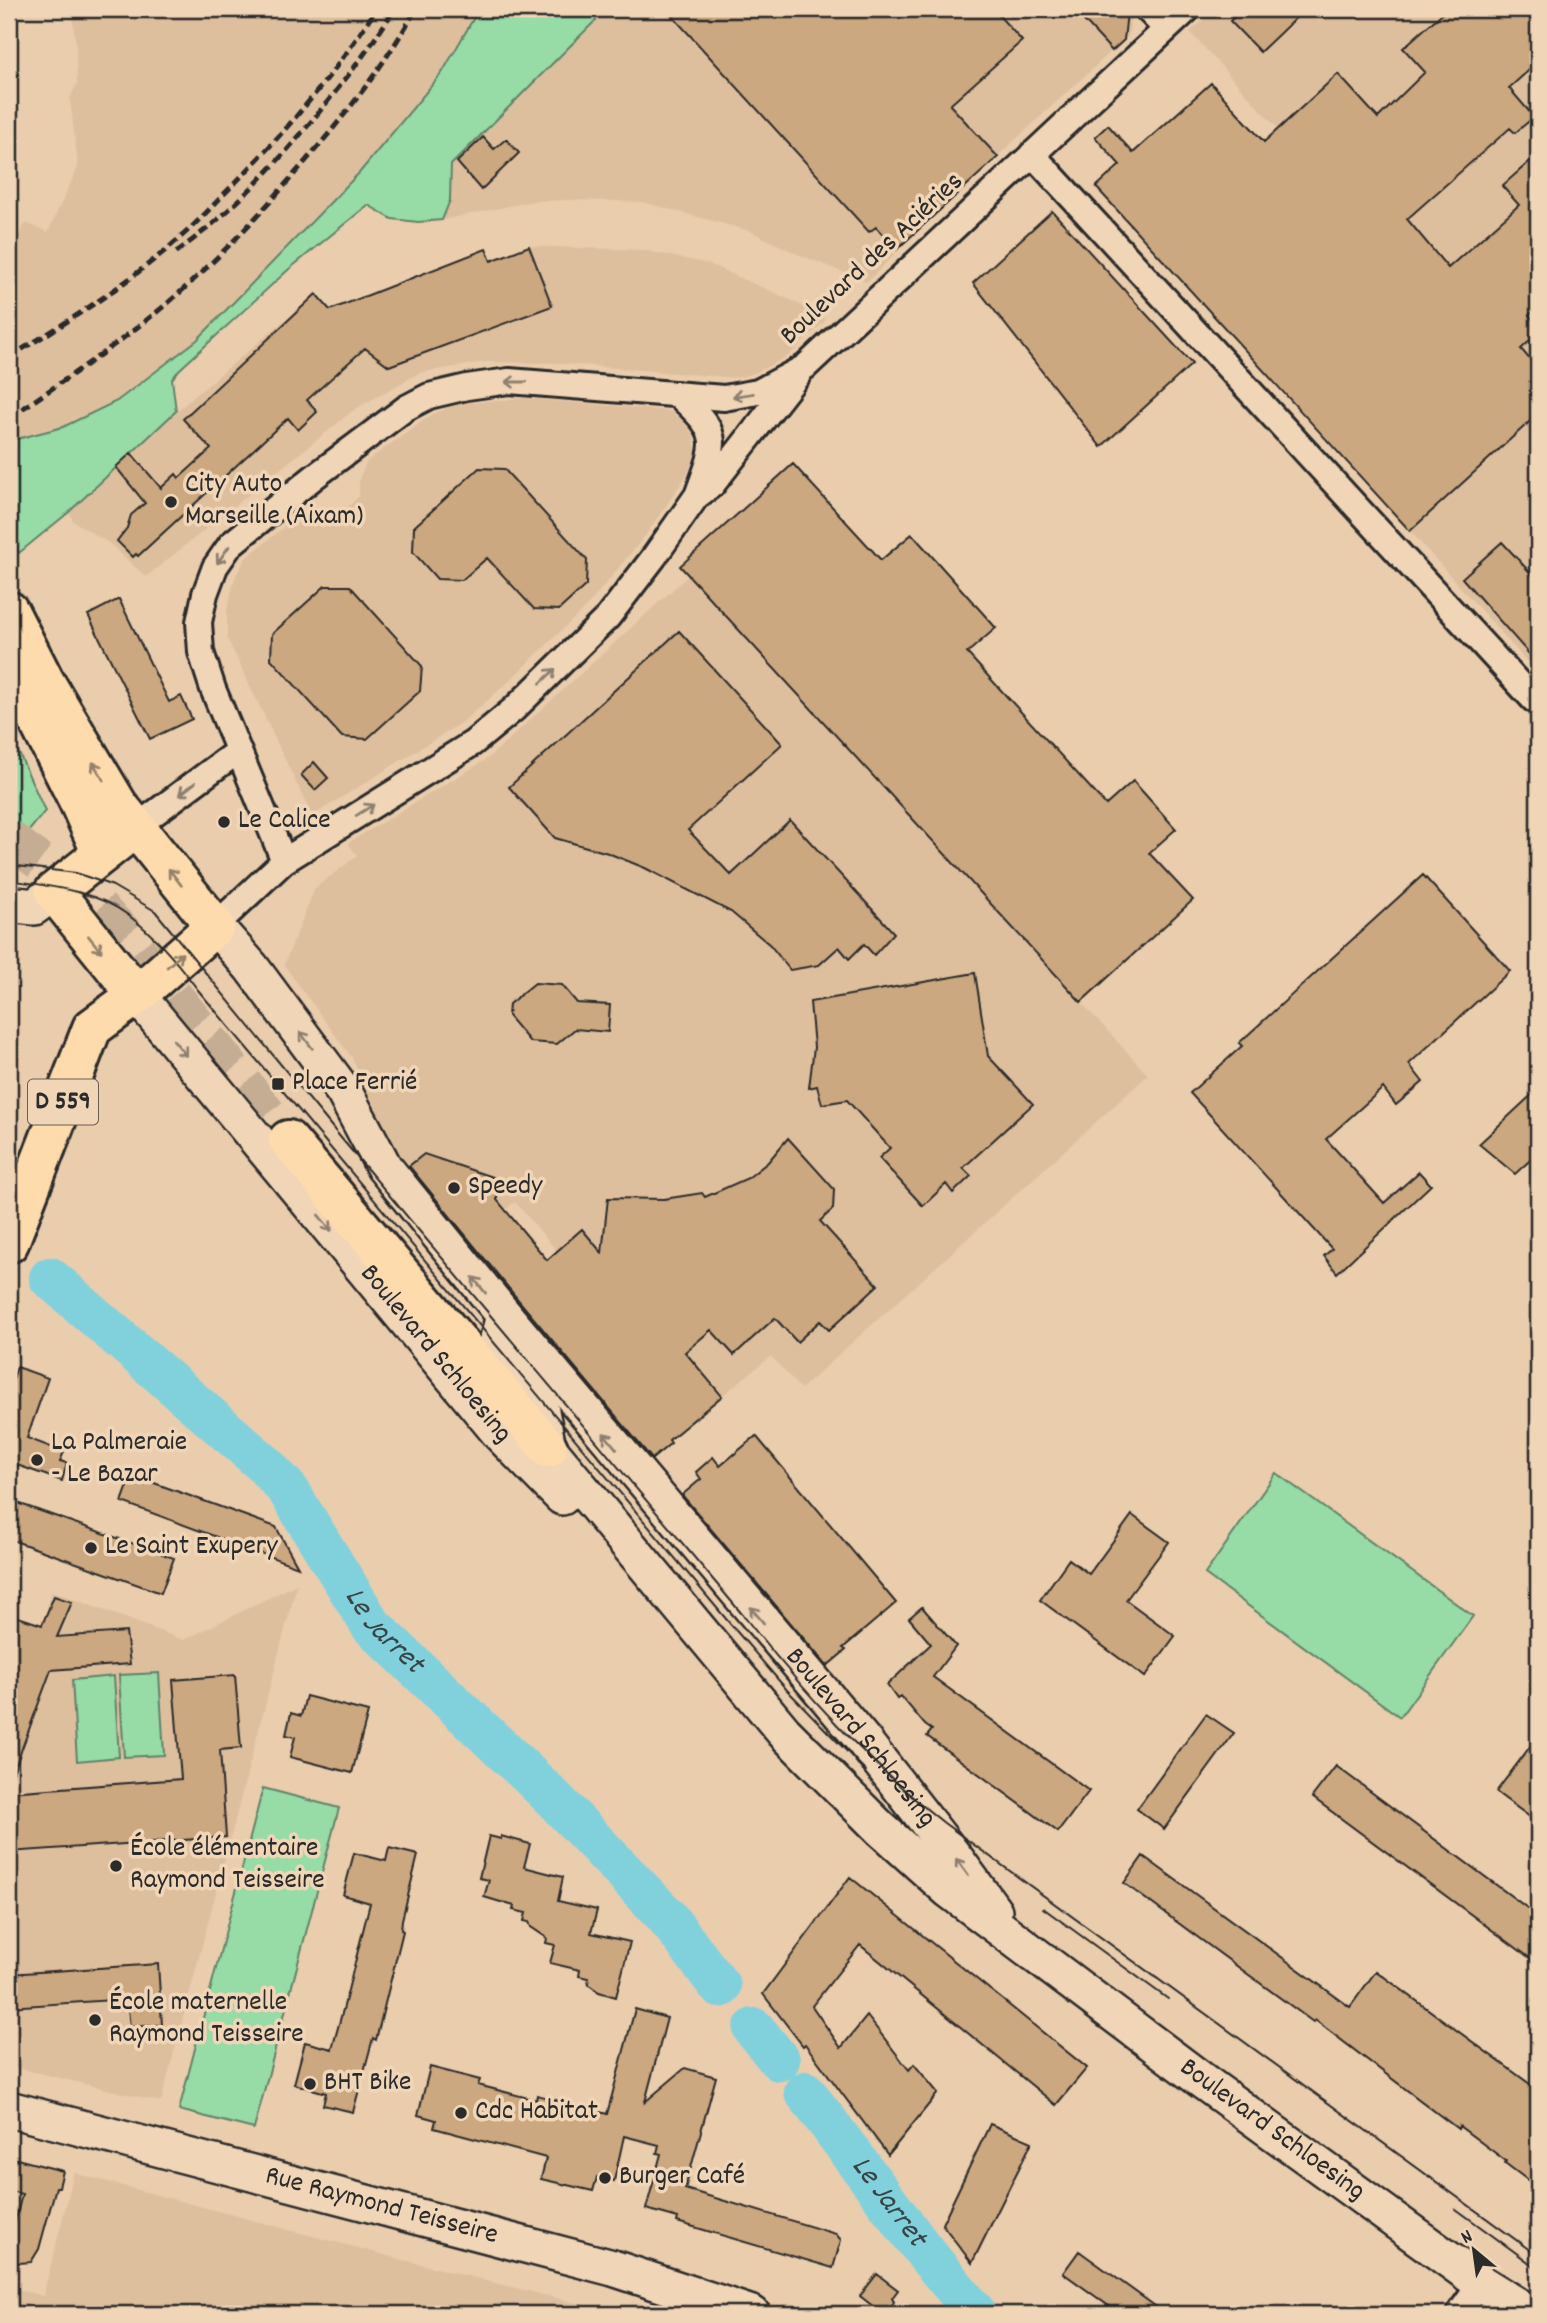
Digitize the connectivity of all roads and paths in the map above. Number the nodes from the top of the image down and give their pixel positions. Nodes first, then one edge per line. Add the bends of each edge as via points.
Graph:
1 (1147, 9) edge
2 (1188, 9) edge
3 (1166, 29) junction
4 (1032, 155) junction
5 (804, 367) junction
6 (677, 394) junction
7 (696, 497) junction
8 (9, 611) edge
9 (9, 663) edge
10 (1538, 701) edge
11 (237, 751) junction
12 (136, 827) junction
13 (102, 853) junction
14 (284, 861) junction
15 (54, 892) junction
16 (9, 904) edge
17 (215, 926) junction
18 (137, 995) junction
19 (288, 1140) tunnel mouth
20 (11, 1235) edge
21 (504, 1315) junction
22 (548, 1448) junction
23 (753, 1694) junction
24 (1016, 1942) junction
25 (9, 2109) edge
26 (1481, 2283) junction
27 (752, 2314) edge
28 (1459, 2314) edge
29 (1531, 2314) edge

1 - 3 street
2 - 3 street, Boulevard des Aciéries
3 - 4 street, Boulevard des Aciéries
4 - 5 street, Boulevard des Aciéries
4 - 10 street
5 -> 6 street, Boulevard des Aciéries via 758,392 724,398
5 - 7 street via 712,485
6 - 7 street via 702,417 710,433 713,451
6 -> 11 street, Boulevard des Aciéries via 509,381 429,396 406,408 231,544 215,567 199,622 201,652
14 -> 7 street via 473,743 514,709 608,617
12 -> 8 main road via 118,805 45,682
9 - 13 main road
11 -> 12 street
11 - 14 street, Boulevard des Aciéries
12 - 13 main road
17 -> 12 main road
13 - 15 main road
14 - 17 street
15 - 16 main road via 34,907
15 -> 18 main road
18 -> 17 main road, D 559
21 -> 17 main road, Boulevard Schloesing via 384,1167 344,1092
18 - 20 main road, D 559 via 92,1028
18 -> 23 main road, Boulevard Schloesing via 501,1435 593,1528 713,1670
19 - 22 main road
21 - 22 main road, Boulevard Schloesing via 494,1354 541,1411
24 -> 21 main road, Boulevard Schloesing via 863,1740
22 - 23 main road, Boulevard Schloesing
23 - 24 main road, Boulevard Schloesing via 784,1732 880,1828 948,1890
24 - 26 main road, Boulevard Schloesing
25 - 27 main road, Rue Raymond Teisseire via 612,2268
26 - 28 street
26 - 29 main road, Boulevard Schloesing

